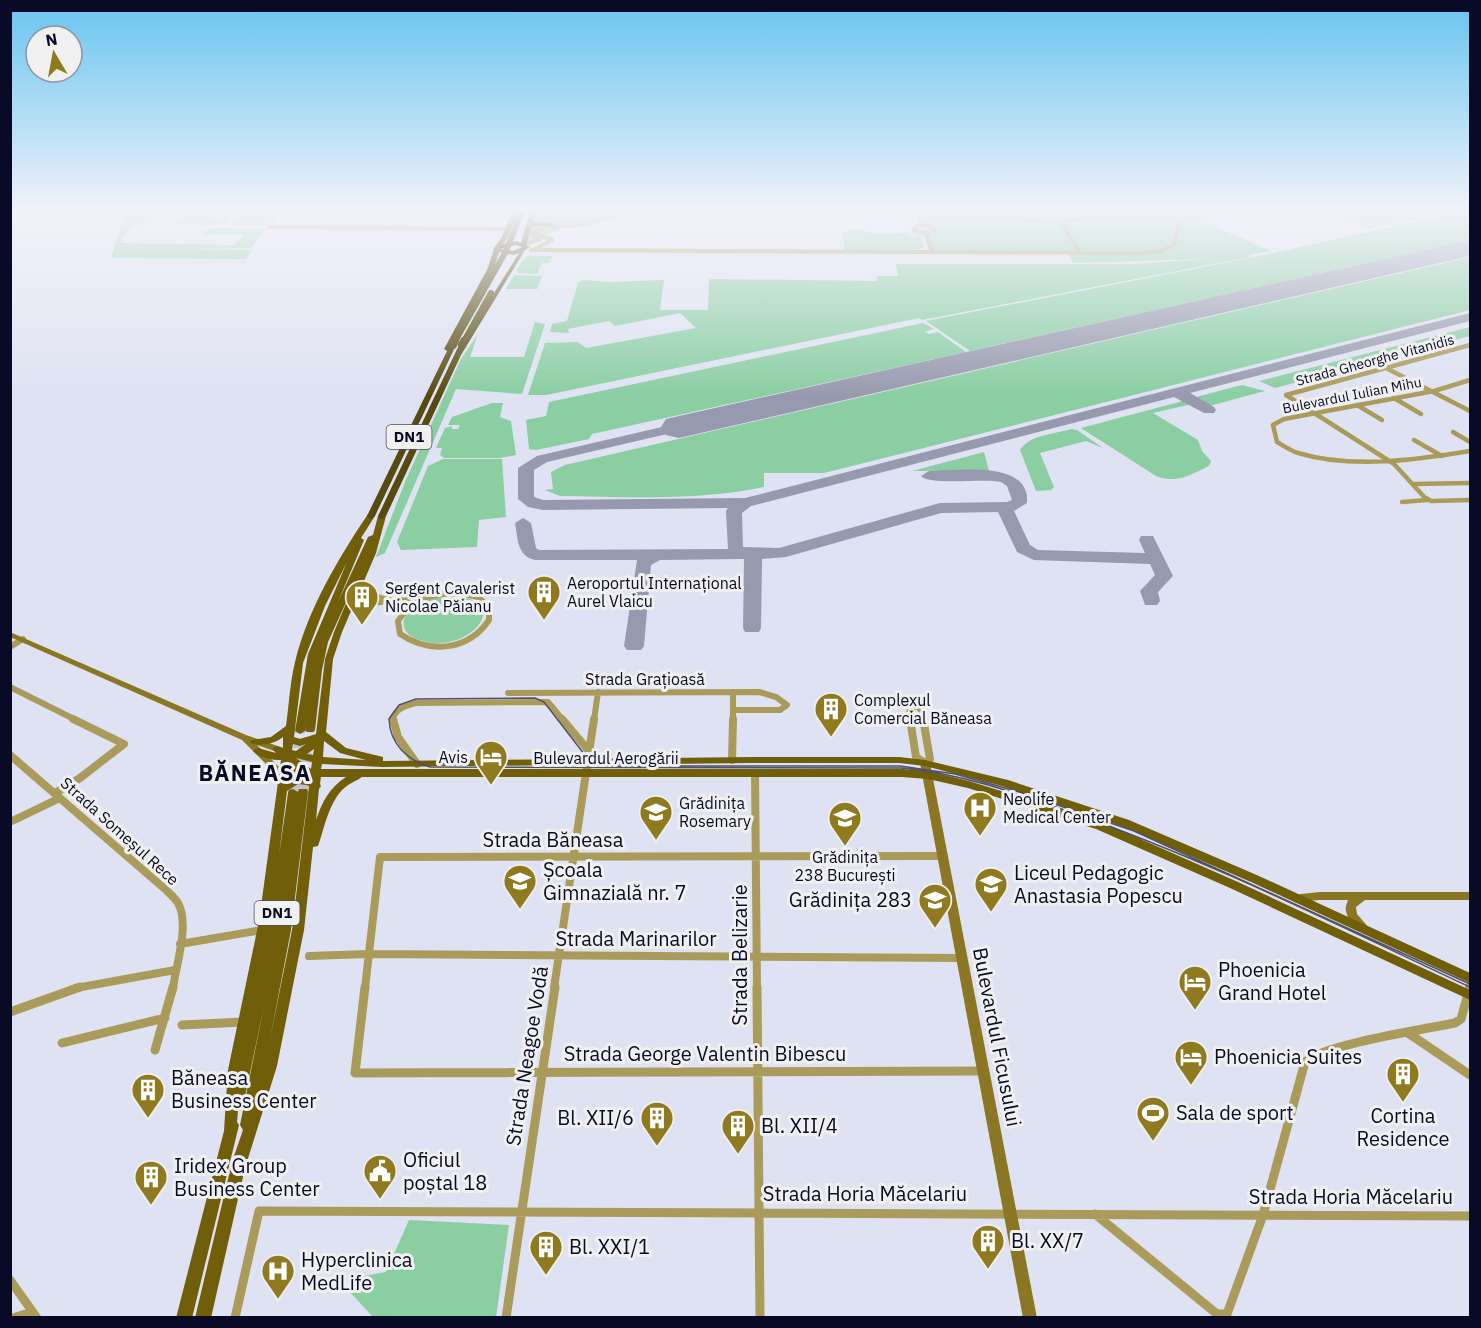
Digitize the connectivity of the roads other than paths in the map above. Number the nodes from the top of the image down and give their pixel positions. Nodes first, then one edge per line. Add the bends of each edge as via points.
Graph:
1 (488, 273) edge
2 (494, 273) edge
3 (501, 273) edge
4 (510, 273) edge
5 (1470, 345) edge
6 (447, 358) junction
7 (456, 358) junction
8 (1386, 368) junction
9 (1470, 380) edge
10 (1434, 391) junction
11 (1394, 398) junction
12 (1357, 405) junction
13 (1470, 411) edge
14 (1314, 413) junction
15 (1421, 414) dead end
16 (1382, 420) dead end
17 (1453, 432) dead end
18 (1414, 440) dead end
19 (1470, 442) edge
20 (1470, 451) edge
21 (1442, 456) junction
22 (1387, 460) junction
23 (1470, 483) edge
24 (1413, 484) junction
25 (1426, 498) junction
26 (1470, 500) edge
27 (1402, 502) dead end
28 (371, 516) junction
29 (382, 516) junction
30 (360, 581) junction
31 (429, 596) junction
32 (377, 600) junction
33 (407, 604) junction
34 (348, 610) junction
35 (10, 634) edge
36 (23, 639) junction
37 (10, 647) edge
38 (10, 687) edge
39 (556, 692) junction
40 (733, 692) junction
41 (508, 693) dead end
42 (598, 693) junction
43 (532, 702) junction
44 (733, 710) junction
45 (310, 730) tunnel mouth
46 (300, 731) tunnel mouth
47 (288, 733) junction
48 (321, 733) junction
49 (256, 746) junction
50 (290, 754) junction
51 (10, 755) edge
52 (732, 760) junction
53 (588, 762) junction
54 (925, 763) junction
55 (417, 764) junction
56 (313, 768) junction
57 (284, 771) junction
58 (369, 772) junction
59 (755, 773) junction
60 (928, 775) junction
61 (298, 790) junction
62 (58, 796) junction
63 (10, 822) edge
64 (575, 856) junction
65 (756, 856) junction
66 (943, 856) junction
67 (308, 862) junction
68 (1367, 896) junction
69 (1470, 896) edge
70 (1297, 898) junction
71 (264, 929) junction
72 (1366, 930) junction
73 (180, 944) junction
74 (369, 954) junction
75 (560, 955) junction
76 (309, 956) dead end
77 (756, 956) junction
78 (963, 957) junction
79 (175, 970) junction
80 (1470, 978) edge
81 (1470, 992) edge
82 (10, 1012) edge
83 (165, 1018) junction
84 (244, 1022) junction
85 (182, 1025) dead end
86 (1408, 1033) junction
87 (62, 1043) dead end
88 (155, 1050) dead end
89 (984, 1071) junction
90 (543, 1072) junction
91 (758, 1072) junction
92 (355, 1073) joint
93 (1470, 1075) edge
94 (230, 1130) junction
95 (238, 1167) junction
96 (522, 1211) junction
97 (759, 1212) junction
98 (1010, 1213) junction
99 (1094, 1213) junction
100 (1263, 1215) junction
101 (1470, 1216) edge
102 (10, 1280) edge
103 (34, 1315) edge
104 (13, 1317) edge
105 (183, 1317) edge
106 (203, 1317) edge
107 (235, 1317) edge
108 (506, 1317) edge
109 (759, 1317) edge
110 (1030, 1317) edge

1 - 6 highway, DN1 via 447,346
2 - 6 highway, DN1, bridge
3 - 7 highway, DN1, bridge
4 - 7 highway, DN1
5 - 8 street, Strada Gheorghe Vitanidis
6 - 28 highway, DN1
7 - 29 highway, DN1
8 - 10 street
8 - 14 street, Strada Gheorghe Vitanidis via 1286,395
9 - 10 street, Bulevardul Iulian Mihu
10 - 11 street, Bulevardul Iulian Mihu
10 - 13 street
11 - 12 street, Bulevardul Iulian Mihu
11 - 15 street
12 - 14 street, Bulevardul Iulian Mihu
12 - 16 street
14 - 22 street
14 - 22 street, Bulevardul Iulian Mihu via 1279,421 1273,425 1272,434 1283,446 1317,458
17 - 19 street
18 - 21 street
20 - 21 street, Bulevardul Iulian Mihu
21 - 22 street, Bulevardul Iulian Mihu
22 - 24 street
23 - 24 street
24 - 25 street
25 - 26 street
25 - 27 street
28 - 46 main road, DN1 via 315,643
28 - 47 main road via 351,546 309,634 298,669
29 - 30 main road
29 - 45 main road, DN1 via 324,642
30 - 32 street
30 - 34 main road
31 - 33 street
31 - 33 street
31 - 33 street via 452,592 472,595 486,604 489,620 479,633 462,642 422,646 407,640 398,628
32 - 33 street
32 - 33 street
32 - 34 street
34 - 48 main road via 329,659
35 - 36 street
36 - 37 street
36 - 49 street
38 - 62 street via 124,744
39 - 41 street, Strada Grațioasă
39 - 42 street, Strada Grațioasă
39 - 43 street, Strada Grațioasă
40 - 42 street, Strada Grațioasă
40 - 44 street
40 - 44 street, Strada Grațioasă via 768,694 787,705 780,710
42 - 53 street, Strada Neagoe Vodă
43 - 53 street, Strada Grațioasă via 550,704
43 - 55 street, Strada Grațioasă via 416,702 404,706 393,715 392,725
44 - 52 street
47 - 48 main road via 304,742
47 - 49 main road
47 - 50 main road
48 - 50 main road via 313,745
48 - 55 main road via 350,754
48 - 56 main road
49 - 50 main road, Bulevardul Aerogării via 272,757
49 - 57 street via 275,768
50 - 56 main road
50 - 56 main road, Bulevardul Aerogării
50 - 57 main road
51 - 62 street, Strada Someșul Rece
52 - 53 main road, Bulevardul Aerogării
52 - 54 main road, Bulevardul Aerogării
53 - 55 main road, Bulevardul Aerogării
53 - 58 main road, Bulevardul Aerogării
53 - 59 main road, Bulevardul Aerogării
53 - 64 street, Strada Neagoe Vodă
54 - 54 street, Bulevardul Ficusului via 930,759 922,712 917,705 909,712 916,757
54 - 60 street, Bulevardul Ficusului
54 - 70 main road, Bulevardul Aerogării via 1004,783 1107,817
55 - 56 main road, Bulevardul Aerogării via 330,761
56 - 57 main road, Bulevardul Aerogării
56 - 58 main road, Bulevardul Aerogării
56 - 61 main road
56 - 61 main road
57 - 61 main road
58 - 67 main road via 342,782 332,792
59 - 60 main road, Bulevardul Aerogării
59 - 65 street, Strada Belizarie
60 - 66 street, Bulevardul Ficusului
60 - 81 main road, Bulevardul Aerogării via 1100,826
61 - 67 main road
61 - 71 main road
61 - 94 main road, DN1 via 274,932
61 - 95 main road, DN1 via 285,930
62 - 63 street
62 - 73 street, Strada Someșul Rece via 178,903 183,917
64 - 65 street, Strada Băneasa
64 - 74 street, Strada Băneasa via 380,856
64 - 75 street, Strada Neagoe Vodă
65 - 66 street, Strada Băneasa
65 - 77 street, Strada Belizarie
66 - 78 street, Bulevardul Ficusului
67 - 95 main road via 271,1066
68 - 69 street
68 - 70 street
68 - 72 street via 1350,906 1354,919
70 - 72 main road, Bulevardul Aerogării
71 - 73 street
71 - 84 main road
72 - 80 main road, Bulevardul Aerogării
73 - 79 street, Strada Someșul Rece
74 - 75 street, Strada Marinarilor
74 - 76 street, Strada Marinarilor
74 - 92 street, Strada Băneasa
75 - 77 street, Strada Marinarilor
75 - 90 street, Strada Neagoe Vodă
77 - 78 street, Strada Marinarilor
77 - 91 street, Strada Belizarie
78 - 89 street, Bulevardul Ficusului
79 - 82 street via 85,985
79 - 83 street, Strada Someșul Rece
81 - 86 street via 1459,1021
83 - 87 street
83 - 88 street, Strada Someșul Rece
84 - 85 street
84 - 94 main road via 234,1070
86 - 93 street
86 - 100 street via 1331,1049 1305,1062
89 - 91 street, Strada George Valentin Bibescu
89 - 98 street, Bulevardul Ficusului
90 - 91 street, Strada George Valentin Bibescu
90 - 92 street, Strada George Valentin Bibescu
90 - 96 street, Strada Neagoe Vodă
91 - 97 street, Strada Belizarie
94 - 105 main road, DN1
95 - 106 main road, DN1
96 - 97 street, Strada Horia Măcelariu
96 - 107 street, Strada Horia Măcelariu via 259,1211
96 - 108 street, Strada Neagoe Vodă
97 - 98 street, Strada Horia Măcelariu
97 - 109 street, Strada Belizarie
98 - 99 street, Strada Horia Măcelariu
98 - 110 street, Bulevardul Ficusului
99 - 100 street, Strada Horia Măcelariu
99 - 100 street via 1222,1316 1227,1314
100 - 101 street, Strada Horia Măcelariu
102 - 103 street
103 - 104 street

